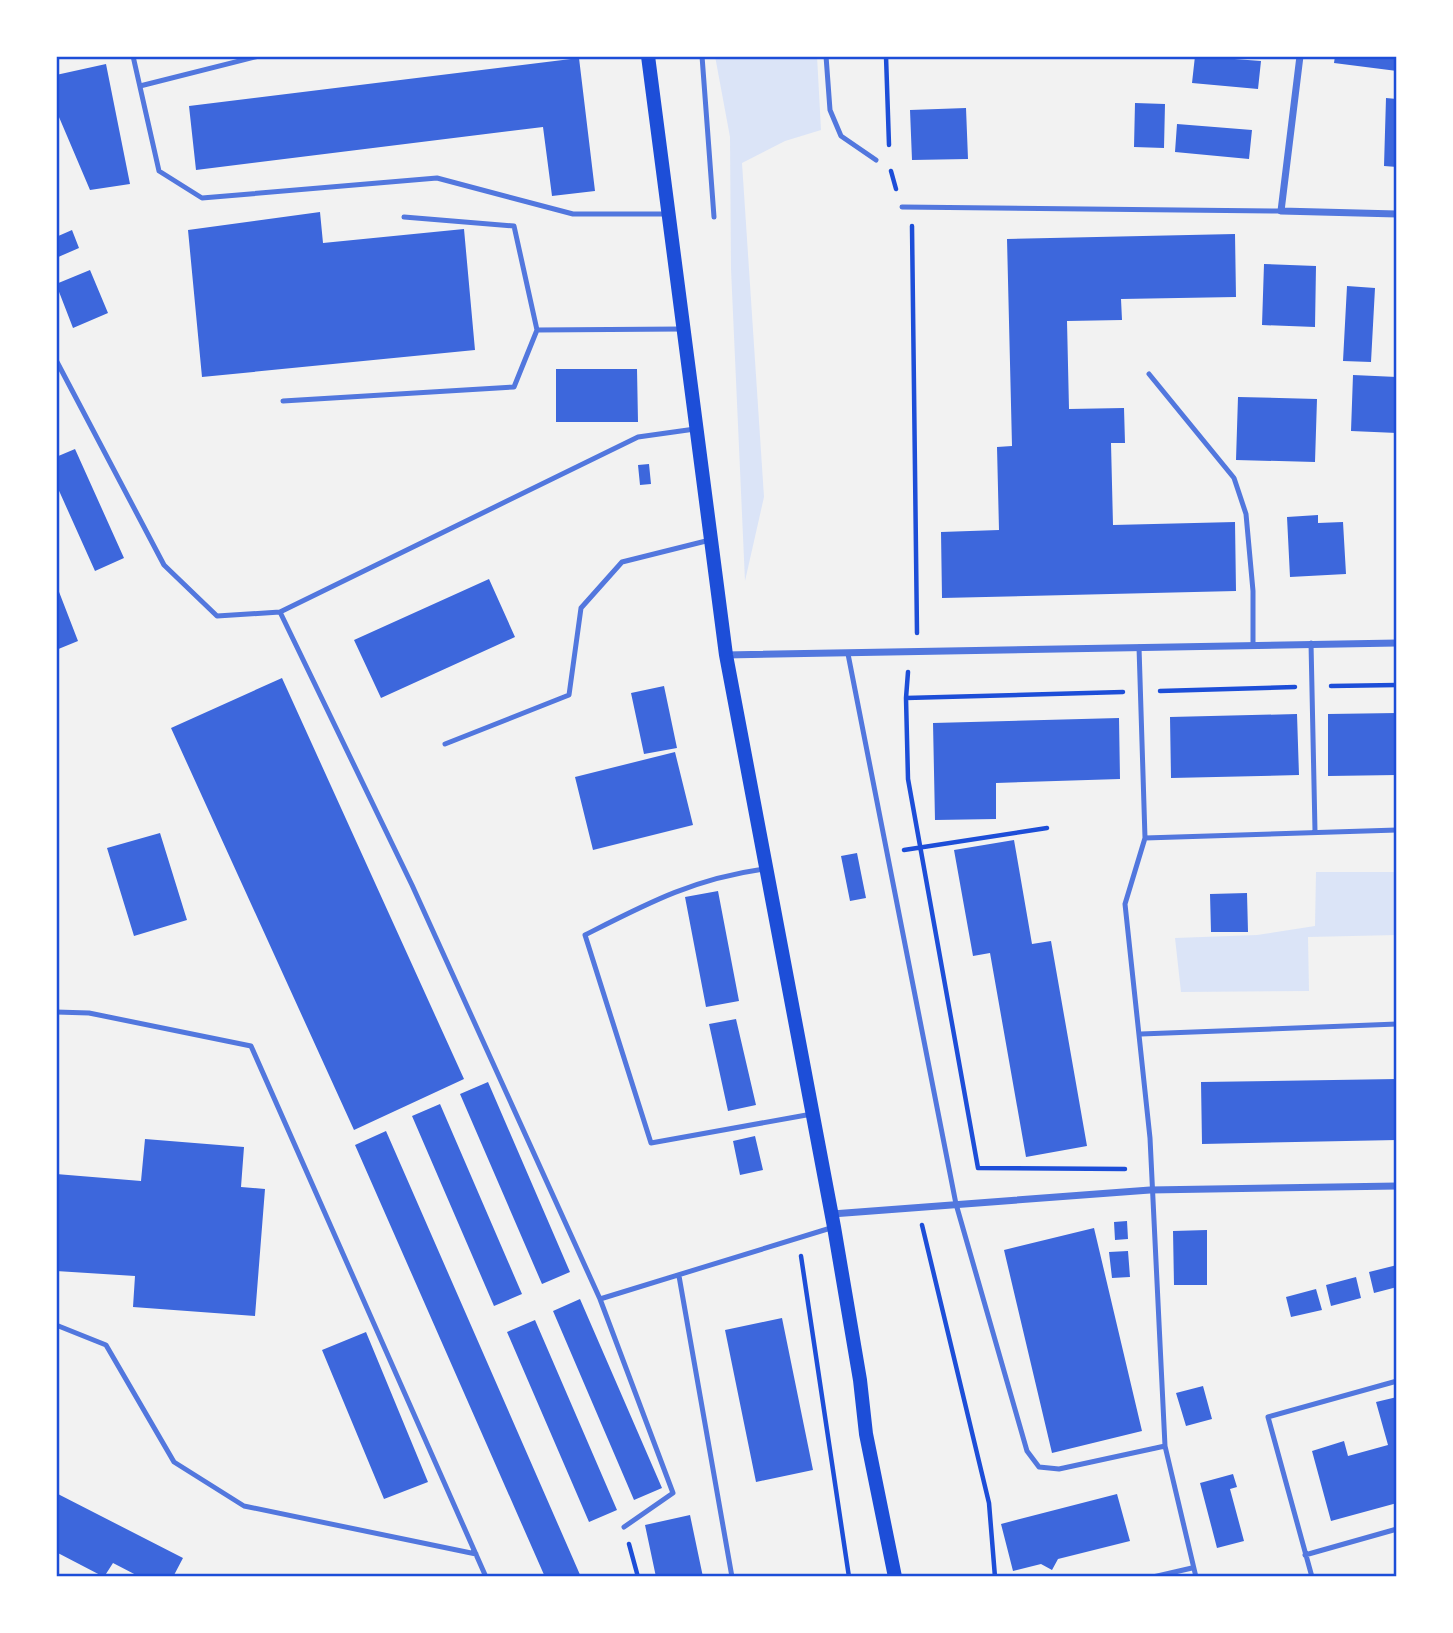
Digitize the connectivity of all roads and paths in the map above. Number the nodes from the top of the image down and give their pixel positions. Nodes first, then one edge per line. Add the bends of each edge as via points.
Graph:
1 (133, 56) edge
2 (259, 56) edge
3 (648, 56) edge
4 (702, 56) edge
5 (826, 56) edge
6 (886, 56) edge
7 (1300, 56) edge
8 (140, 86) junction
9 (889, 152) dead end
10 (876, 160) dead end
11 (889, 165) dead end
12 (902, 207) junction
13 (1281, 211) junction
14 (668, 214) junction
15 (1397, 214) edge
16 (404, 217) dead end
17 (714, 217) dead end
18 (682, 329) junction
19 (537, 330) junction
20 (56, 360) edge
21 (1149, 374) dead end
22 (283, 401) dead end
23 (695, 429) junction
24 (710, 540) junction
25 (280, 612) junction
26 (1311, 643) junction
27 (1397, 643) edge
28 (1253, 644) junction
29 (1139, 647) junction
30 (911, 652) junction
31 (848, 654) junction
32 (726, 655) junction
33 (445, 744) dead end
34 (1047, 828) dead end
35 (1397, 830) edge
36 (1315, 831) junction
37 (1145, 838) junction
38 (920, 848) junction
39 (886, 852) junction
40 (766, 869) junction
41 (56, 1012) edge
42 (1397, 1024) edge
43 (1141, 1034) junction
44 (812, 1114) junction
45 (1150, 1169) junction
46 (1397, 1186) edge
47 (1150, 1189) junction
48 (956, 1204) junction
49 (918, 1207) junction
50 (832, 1221) junction
51 (799, 1238) junction
52 (679, 1276) junction
53 (600, 1299) junction
54 (56, 1325) edge
55 (1397, 1381) edge
56 (1165, 1446) junction
57 (624, 1527) joint
58 (1397, 1530) edge
59 (476, 1554) junction
60 (1305, 1555) junction
61 (1192, 1568) junction
62 (486, 1577) edge
63 (638, 1577) edge
64 (732, 1577) edge
65 (849, 1577) edge
66 (895, 1577) edge
67 (995, 1577) edge
68 (1153, 1577) edge
69 (1196, 1577) edge
70 (1312, 1577) edge

1 - 8 lane
2 - 8 lane
3 - 14 main road
4 - 17 lane
5 - 10 lane via 830,110 841,136
6 - 9 path
7 - 13 street
8 - 14 lane via 159,171 202,198 437,178 573,214
11 - 12 path
12 - 13 lane
12 - 30 path via 912,222 918,630
13 - 15 street
14 - 18 main road
16 - 19 lane via 514,226
18 - 19 lane
18 - 23 main road
19 - 22 lane via 514,387
20 - 25 lane via 164,565 217,616
21 - 28 lane via 1234,478 1246,514
23 - 24 main road
23 - 25 lane via 638,437
24 - 32 main road
24 - 33 lane via 622,562 581,608 569,695
25 - 53 lane via 412,886
26 - 27 street
26 - 28 street
26 - 36 lane
28 - 29 street
29 - 30 street
29 - 37 lane
30 - 31 street
30 - 38 path via 906,698 908,779
31 - 32 street
31 - 39 lane
32 - 40 main road
34 - 38 path
35 - 36 lane
36 - 37 lane
37 - 43 lane via 1125,904
38 - 39 path
38 - 45 path via 978,1168
39 - 48 lane
40 - 44 main road
40 - 44 lane via 720,875 669,892 585,935 651,1143
41 - 59 lane via 89,1013 251,1046
42 - 43 lane
43 - 45 lane
44 - 50 main road
45 - 47 lane
46 - 47 street
47 - 48 street
47 - 56 lane
48 - 49 street
48 - 56 lane via 1027,1451 1039,1466 1059,1469
49 - 50 street
49 - 67 path via 989,1503
50 - 51 lane
50 - 66 main road via 866,1434
51 - 52 lane
51 - 65 path
52 - 53 lane
52 - 64 lane
53 - 57 lane via 673,1493
54 - 59 lane via 106,1345 174,1462 244,1506
55 - 60 lane via 1268,1417
56 - 61 lane
57 - 63 path
58 - 60 lane
59 - 62 lane
60 - 70 lane
61 - 68 lane
61 - 69 lane

